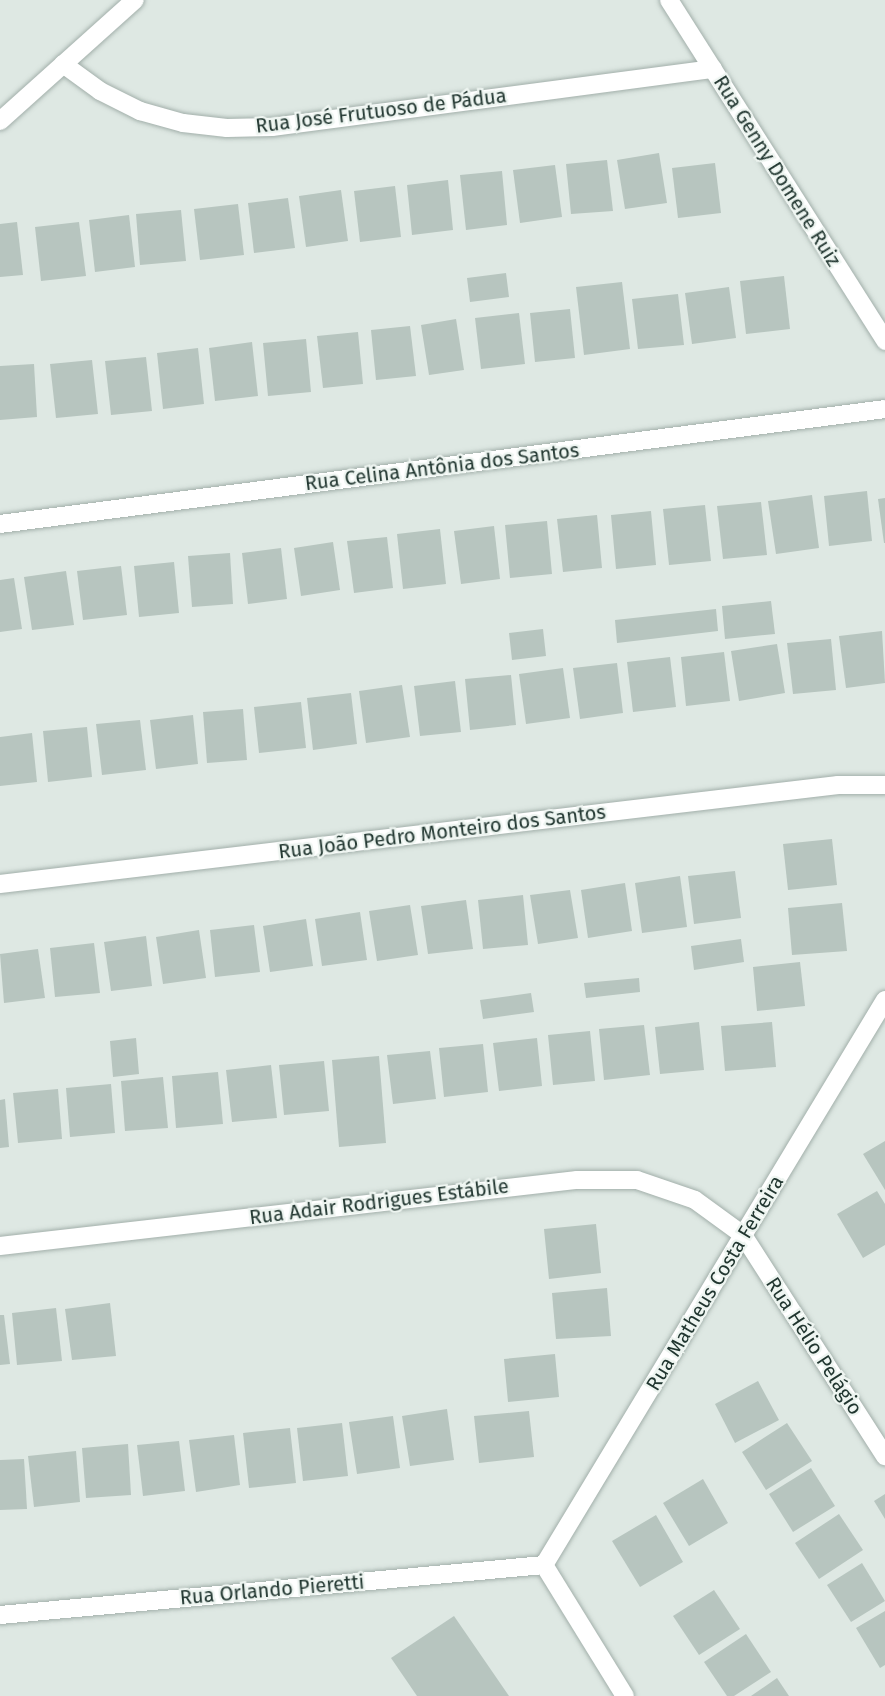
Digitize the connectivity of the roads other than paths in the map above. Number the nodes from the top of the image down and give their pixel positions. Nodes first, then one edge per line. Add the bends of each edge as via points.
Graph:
1 (135, 0) edge
2 (669, 0) edge
3 (63, 64) junction
4 (713, 69) junction
5 (0, 121) edge
6 (885, 341) edge
7 (885, 409) edge
8 (0, 524) edge
9 (885, 785) edge
10 (0, 884) edge
11 (885, 1000) edge
12 (743, 1235) junction
13 (0, 1246) edge
14 (885, 1456) edge
15 (544, 1565) junction
16 (0, 1615) edge
17 (626, 1696) edge

1 - 3 street
2 - 4 street, Rua Genny Domene Ruiz
3 - 4 street, Rua José Frutuoso de Pádua via 100,91 140,111 183,123 227,128 272,127
3 - 5 street
4 - 6 street, Rua Genny Domene Ruiz
7 - 8 street, Rua Celina Antônia dos Santos
9 - 10 street, Rua João Pedro Monteiro dos Santos via 838,785
11 - 12 street, Rua Matheus Costa Ferreira
12 - 13 street, Rua Adair Rodrigues Estábile via 720,1215 685,1196 637,1180 607,1178
12 - 14 street, Rua Hélio Pelágio
12 - 15 street, Rua Matheus Costa Ferreira
15 - 16 street, Rua Orlando Pieretti
15 - 17 street

